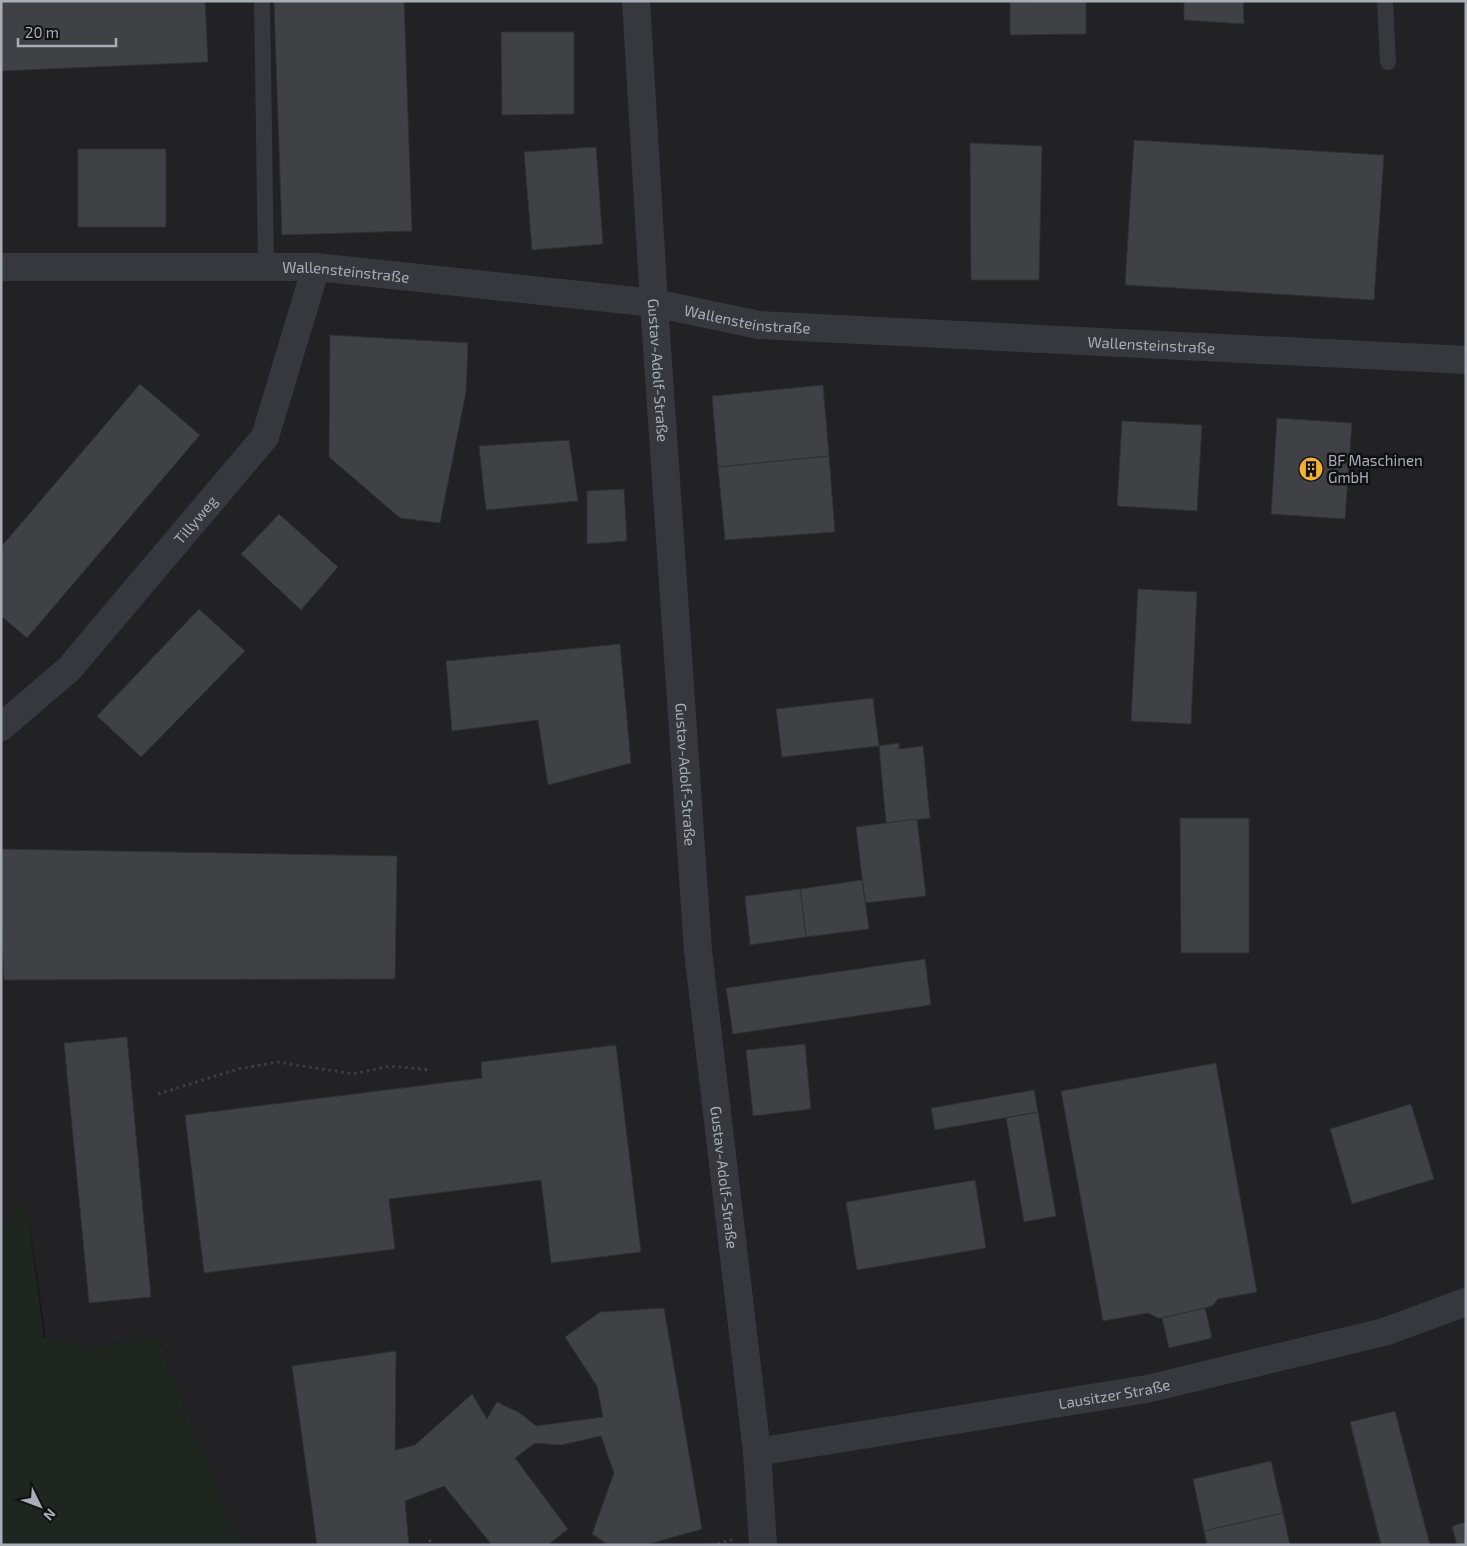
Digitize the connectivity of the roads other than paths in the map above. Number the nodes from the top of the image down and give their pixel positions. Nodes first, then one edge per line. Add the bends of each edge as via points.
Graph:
1 (262, 1) edge
2 (636, 1) edge
3 (1385, 1) edge
4 (1388, 62) dead end
5 (1, 266) edge
6 (266, 267) junction
7 (316, 267) junction
8 (654, 303) junction
9 (1466, 360) edge
10 (1, 727) edge
11 (1466, 1302) edge
12 (757, 1452) junction
13 (763, 1545) edge

1 - 6 lane
2 - 8 street, Gustav-Adolf-Straße
3 - 4 lane
5 - 6 street, Wallensteinstraße
6 - 7 street, Wallensteinstraße
7 - 8 street, Wallensteinstraße
7 - 10 street, Tillyweg via 265,437 69,669
8 - 9 street, Wallensteinstraße via 759,326
8 - 12 street, Gustav-Adolf-Straße via 698,951
11 - 12 street, Lausitzer Straße via 1384,1332 1147,1389
12 - 13 street, Gustav-Adolf-Straße

